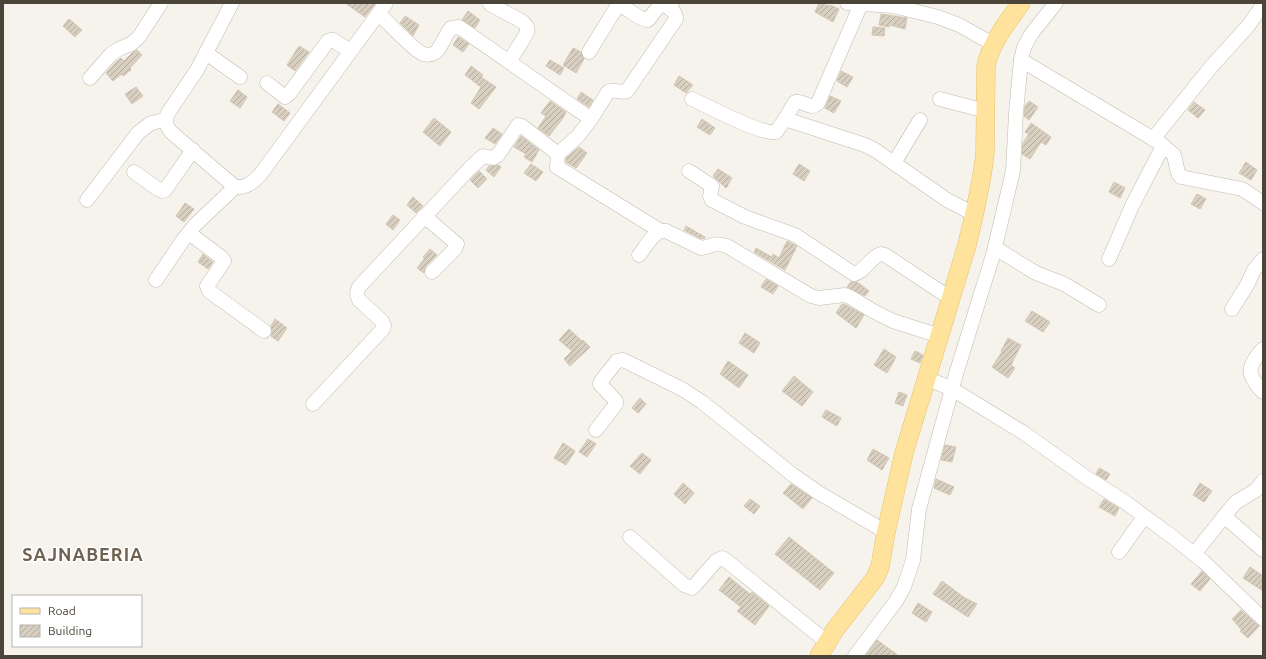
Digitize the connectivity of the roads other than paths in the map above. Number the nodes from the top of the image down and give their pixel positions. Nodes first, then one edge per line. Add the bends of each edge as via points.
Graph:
1 (161, 3) edge
2 (232, 3) edge
3 (847, 3) edge
4 (1021, 3) edge
5 (1056, 3) edge
6 (490, 4) edge
7 (861, 4) junction
8 (670, 5) edge
9 (1263, 5) edge
10 (902, 6) edge
11 (382, 8) edge
12 (993, 44) junction
13 (350, 51) junction
14 (589, 52) dead end
15 (206, 53) junction
16 (1021, 60) junction
17 (509, 62) junction
18 (240, 77) dead end
19 (90, 78) dead end
20 (267, 83) dead end
21 (692, 99) dead end
22 (940, 99) dead end
23 (986, 111) junction
24 (591, 119) junction
25 (785, 119) junction
26 (165, 120) junction
27 (920, 120) dead end
28 (1158, 142) junction
29 (193, 150) junction
30 (558, 154) junction
31 (894, 163) junction
32 (689, 171) dead end
33 (134, 172) dead end
34 (235, 187) junction
35 (87, 200) dead end
36 (1263, 203) edge
37 (974, 214) junction
38 (424, 216) junction
39 (658, 231) junction
40 (189, 233) junction
41 (995, 248) junction
42 (639, 255) dead end
43 (1109, 259) dead end
44 (1263, 259) edge
45 (432, 272) dead end
46 (156, 280) dead end
47 (950, 298) junction
48 (1098, 305) dead end
49 (1232, 309) dead end
50 (264, 331) dead end
51 (940, 336) junction
52 (1263, 349) edge
53 (939, 384) junction
54 (1263, 392) edge
55 (313, 404) dead end
56 (596, 430) dead end
57 (1263, 481) edge
58 (1144, 516) junction
59 (1224, 516) junction
60 (886, 532) junction
61 (630, 537) dead end
62 (1263, 550) edge
63 (1119, 552) dead end
64 (1194, 554) junction
65 (1263, 619) edge
66 (823, 649) edge
67 (855, 656) edge

1 - 19 street via 139,37 111,54
2 - 15 street
3 - 7 street
4 - 12 main road
5 - 16 street via 1027,40
6 - 17 street via 523,22 527,27 527,33
7 - 10 street
7 - 25 street via 818,104 811,107 802,102 795,102
8 - 14 street via 660,5 648,20 618,5
8 - 24 street via 676,16 673,25 627,91 609,90
9 - 28 street via 1212,67
10 - 12 street via 960,25
11 - 13 street
11 - 17 street via 414,47 423,54 434,53 446,33 451,28 459,27
12 - 23 main road via 986,66
13 - 20 street via 333,40 328,41 285,97
13 - 34 street via 260,175 242,188
15 - 18 street
15 - 26 street
16 - 28 street
16 - 41 street via 1013,171
17 - 24 street
21 - 25 street via 768,132 776,132
22 - 23 street
23 - 37 main road via 984,168
24 - 30 street via 578,136
25 - 31 street via 856,141
26 - 29 street via 171,132
26 - 35 street via 151,123 138,133
27 - 31 street
28 - 36 street via 1174,156 1181,177 1242,189
28 - 43 street
29 - 33 street via 165,190 158,189
29 - 34 street
30 - 38 street via 518,125 498,155 493,158 483,156
30 - 39 street via 557,167
31 - 37 street via 944,198
32 - 47 street via 712,186 712,200 745,217 795,235 854,274 860,272 875,257 885,255
34 - 40 street
37 - 47 main road
38 - 45 street via 457,244
38 - 55 street via 357,291 359,300 382,321 383,329
39 - 42 street
39 - 51 street via 666,231 701,248 714,244 727,246 811,296 819,298 844,295 893,321
40 - 46 street
40 - 50 street via 224,261 207,286 209,291
41 - 48 street via 1036,273 1064,284
41 - 53 street
44 - 49 street
47 - 51 main road
51 - 53 main road
52 - 54 street via 1252,363 1250,375
53 - 58 street via 1024,433
53 - 60 main road via 904,453
53 - 67 street via 913,560 904,588
56 - 60 street via 616,404 600,384 601,381 617,361 623,360 702,402 793,475
57 - 59 street via 1256,490 1235,503
58 - 63 street
58 - 64 street
59 - 62 street
59 - 64 street
60 - 66 main road via 880,567 875,578
61 - 66 street via 684,585 692,588 716,561 723,558
64 - 65 street

